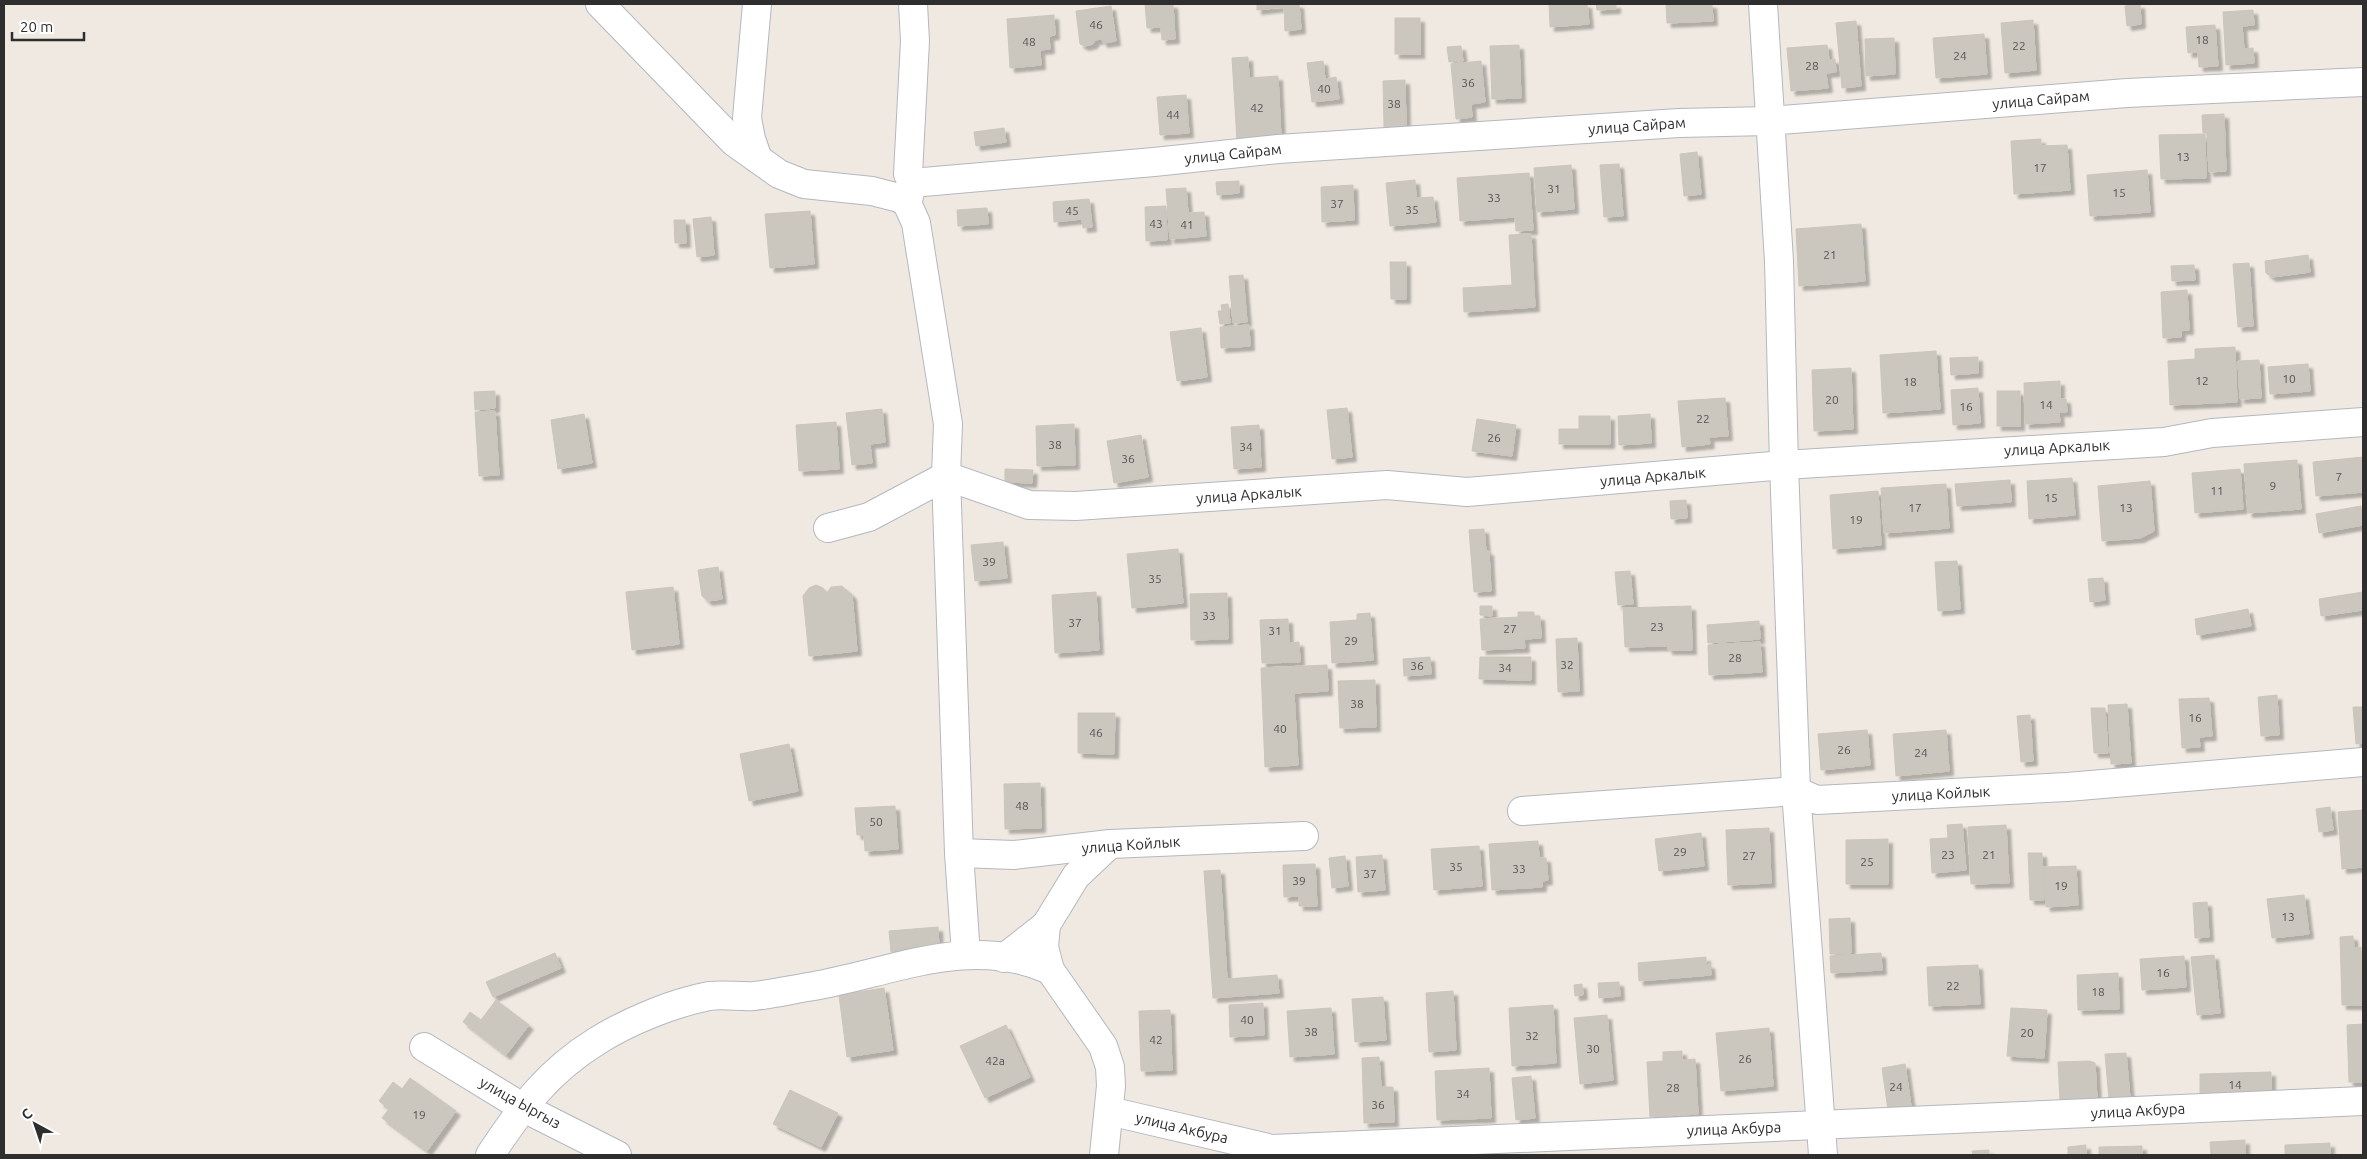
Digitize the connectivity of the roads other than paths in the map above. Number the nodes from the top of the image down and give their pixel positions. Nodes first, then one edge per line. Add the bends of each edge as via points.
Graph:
1 (600, 4) edge
2 (757, 4) edge
3 (913, 4) edge
4 (1763, 4) edge
5 (2363, 82) edge
6 (1769, 120) junction
7 (758, 159) junction
8 (909, 193) junction
9 (2363, 422) edge
10 (1784, 465) junction
11 (946, 476) junction
12 (828, 528) dead end
13 (2363, 762) edge
14 (1796, 790) junction
15 (1522, 811) dead end
16 (1304, 836) dead end
17 (1110, 844) junction
18 (959, 853) junction
19 (1046, 925) junction
20 (966, 954) junction
21 (1004, 958) junction
22 (1050, 970) junction
23 (424, 1047) dead end
24 (2363, 1101) edge
25 (522, 1107) junction
26 (1109, 1111) junction
27 (1821, 1125) junction
28 (490, 1155) edge
29 (617, 1155) edge
30 (1104, 1155) edge
31 (1823, 1155) edge

1 - 7 street via 734,142
2 - 7 street via 748,118
3 - 8 street via 915,41
4 - 6 street
5 - 6 street, улица Сайрам via 2127,93
6 - 8 street, улица Сайрам via 1679,122 1278,149
6 - 10 street via 1780,261
7 - 8 street via 778,174 804,184 872,191 899,198
8 - 11 street via 948,424
9 - 10 street, улица Аркалык via 2212,433 2164,442
10 - 11 street, улица Аркалык via 1467,492 1387,485 1076,506 1029,505
10 - 14 street
11 - 12 street via 869,517
11 - 18 street
13 - 14 street, улица Койлык via 2067,787 1817,800
14 - 15 street, улица Койлык
14 - 27 street
16 - 17 street, улица Койлык
17 - 18 street, улица Койлык via 1014,855
17 - 19 street via 1076,876
18 - 20 street
19 - 21 street
19 - 22 street via 1044,948
20 - 21 street
20 - 25 street via 915,962 817,986 754,996 712,996 684,1002 598,1040 559,1068
21 - 22 street via 1029,961
22 - 26 street via 1103,1046 1110,1067
23 - 25 street, улица Ыргыз
24 - 27 street, улица Акбура
25 - 28 street
25 - 29 street, улица Ыргыз
26 - 27 street, улица Акбура via 1272,1149
26 - 30 street
27 - 31 street

